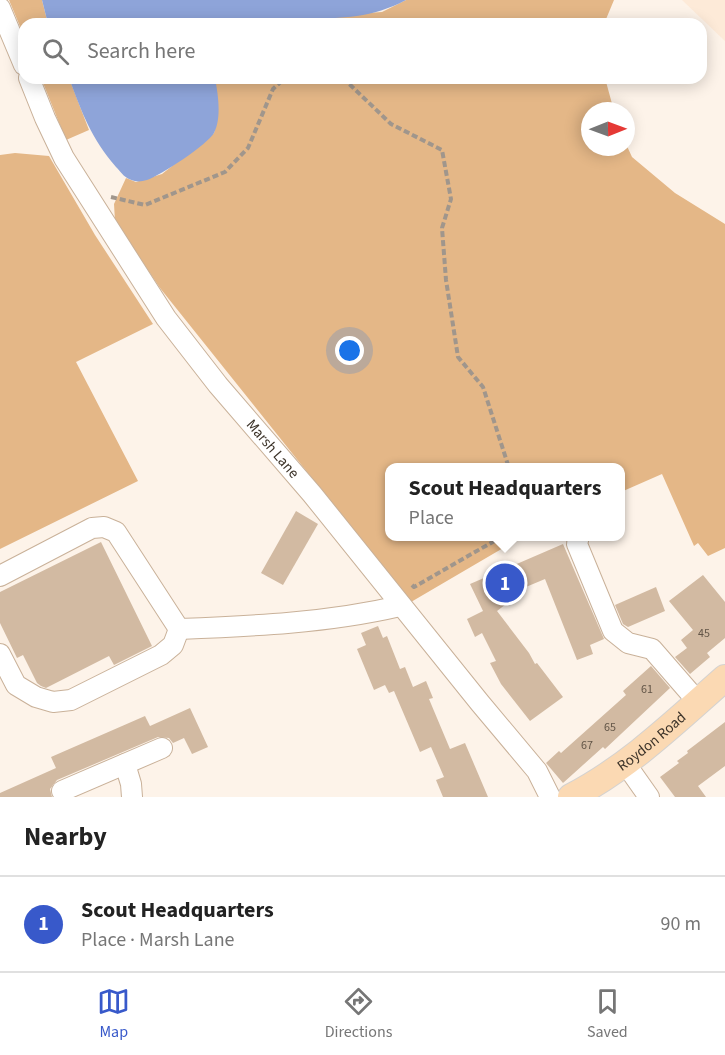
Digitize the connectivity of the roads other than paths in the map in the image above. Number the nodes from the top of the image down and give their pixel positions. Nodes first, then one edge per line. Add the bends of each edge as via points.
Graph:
1 (0, 8) edge
2 (18, 51) edge
3 (31, 84) edge
4 (578, 541) edge
5 (0, 576) edge
6 (400, 606) junction
7 (179, 629) junction
8 (0, 654) edge
9 (725, 678) edge
10 (698, 702) junction
11 (162, 748) dead end
12 (625, 763) junction
13 (125, 764) junction
14 (62, 791) dead end
15 (132, 797) edge
16 (550, 797) edge
17 (572, 797) edge
18 (649, 797) edge

1 - 2 street
3 - 6 street, Marsh Lane via 64,158 166,318
4 - 10 street via 613,632 628,643 652,648
5 - 7 street via 92,528 104,527 116,532
6 - 7 street via 296,624
6 - 16 street, Marsh Lane via 537,771
7 - 8 street via 174,645 161,655 71,700 53,702 16,685
9 - 10 main road, Roydon Road
10 - 12 main road, Roydon Road
11 - 13 street
12 - 17 main road, Roydon Road
12 - 18 street
13 - 14 street
13 - 15 street

